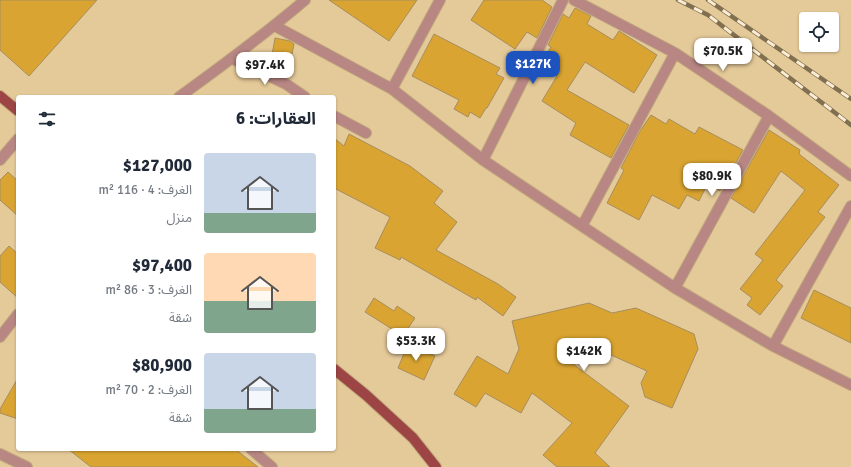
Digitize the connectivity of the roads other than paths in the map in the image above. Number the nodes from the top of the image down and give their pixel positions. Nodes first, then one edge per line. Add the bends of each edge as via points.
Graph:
1 (305, 0) edge
2 (440, 0) edge
3 (564, 0) edge
4 (574, 0) edge
5 (275, 26) junction
6 (675, 53) junction
7 (233, 59) junction
8 (392, 89) junction
9 (181, 95) edge
10 (302, 95) edge
11 (0, 96) edge
12 (16, 109) edge
13 (769, 116) junction
14 (336, 117) edge
15 (366, 133) dead end
16 (16, 141) edge
17 (0, 160) edge
18 (483, 160) junction
19 (851, 176) edge
20 (851, 206) edge
21 (582, 226) junction
22 (675, 288) junction
23 (16, 317) edge
24 (0, 338) edge
25 (773, 346) junction
26 (336, 371) edge
27 (851, 385) edge
28 (252, 451) edge
29 (0, 454) edge
30 (27, 467) edge
31 (272, 467) edge
32 (436, 467) edge

1 - 5 street
2 - 8 street
3 - 18 street
4 - 6 street
5 - 7 street
5 - 8 street
6 - 13 street
6 - 21 street
7 - 9 street
7 - 10 street via 286,84
8 - 18 street
11 - 12 main road
13 - 19 street
13 - 22 street
14 - 15 street
16 - 17 street
18 - 21 street
20 - 25 street
21 - 22 street
22 - 25 street
23 - 24 street
25 - 27 street
26 - 32 main road via 413,438
28 - 31 street
29 - 30 street

